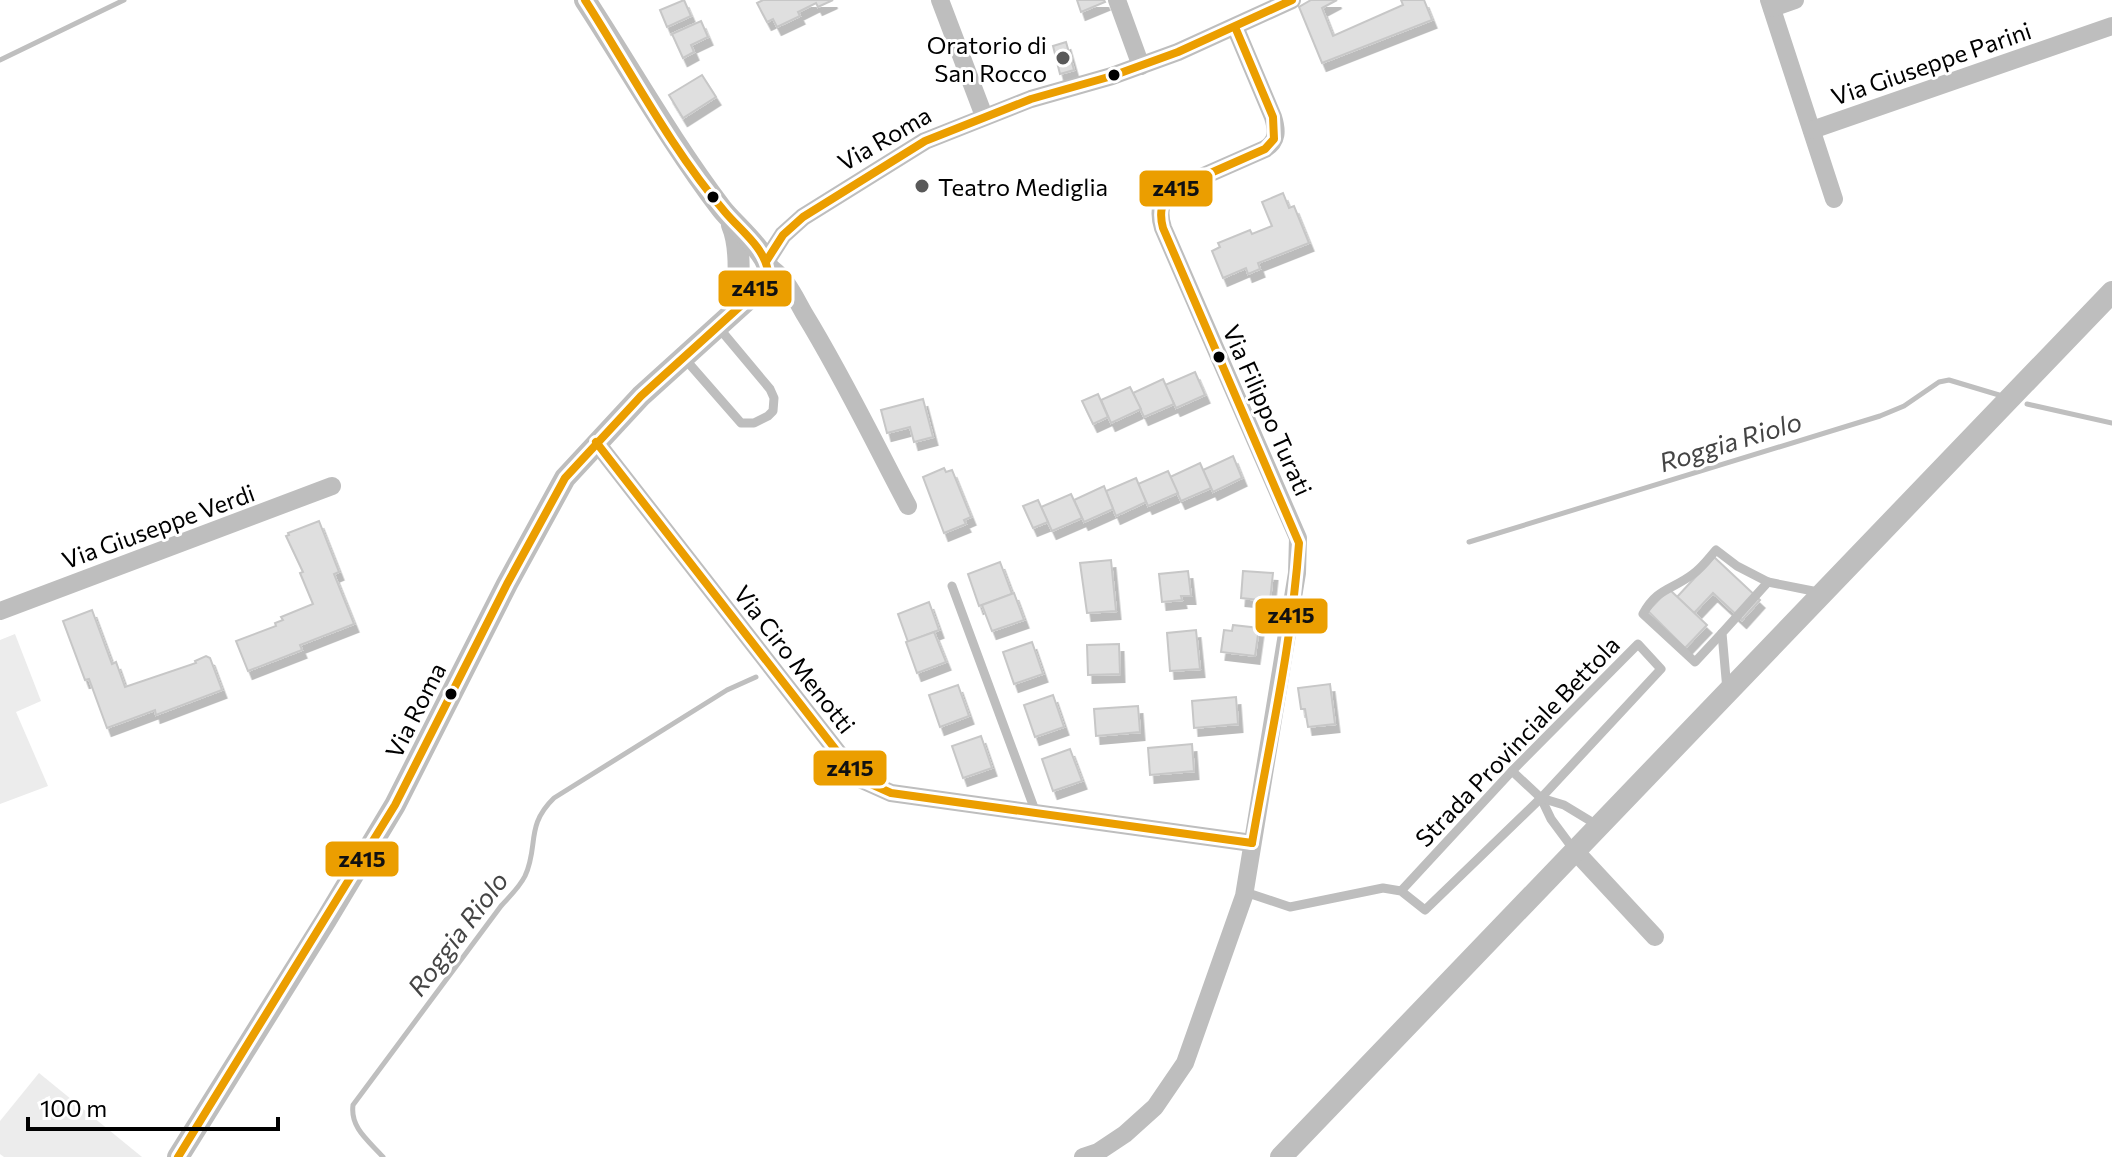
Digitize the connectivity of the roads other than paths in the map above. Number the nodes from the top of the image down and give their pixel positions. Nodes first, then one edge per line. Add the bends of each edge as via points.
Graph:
1 (585, 0) edge
2 (940, 0) edge
3 (1117, 0) edge
4 (1292, 0) edge
5 (1795, 0) edge
6 (1771, 4) edge
7 (2112, 26) edge
8 (1235, 27) junction
9 (1141, 66) junction
10 (984, 116) junction
11 (1812, 130) junction
12 (1834, 199) dead end
13 (730, 220) junction
14 (766, 264) junction
15 (737, 266) junction
16 (2112, 292) edge
17 (724, 321) junction
18 (685, 359) junction
19 (596, 442) junction
20 (332, 486) dead end
21 (908, 506) dead end
22 (1768, 582) junction
23 (952, 586) dead end
24 (1823, 593) junction
25 (0, 611) edge
26 (1722, 633) junction
27 (1728, 693) junction
28 (1512, 771) junction
29 (1541, 798) junction
30 (1036, 813) junction
31 (1600, 827) junction
32 (1252, 843) junction
33 (1576, 852) junction
34 (1401, 891) junction
35 (1245, 892) junction
36 (1655, 937) dead end
37 (178, 1157) edge
38 (1083, 1157) edge
39 (1281, 1157) edge

1 - 13 street
2 - 10 street
3 - 9 street
4 - 8 street, Via Roma
5 - 6 street
6 - 11 street
7 - 11 street, Via Giuseppe Parini
8 - 9 street, Via Roma
8 - 32 street, Via Filippo Turati via 1274,122 1275,140 1172,190 1159,212 1299,543
9 - 10 street, Via Roma
10 - 14 street, Via Roma via 925,141 823,203 783,235
11 - 12 street
13 - 14 street
13 - 15 street via 738,243
14 - 15 street via 756,251 748,251
14 - 17 street, Via Roma via 750,297
14 - 21 street via 785,281 819,338
15 - 17 street via 737,292
16 - 24 street
17 - 18 street, Via Roma
17 - 18 lane via 770,389 773,411 754,423 741,423
18 - 19 street, Via Roma
19 - 30 street, Via Ciro Menotti via 862,780 891,793
19 - 37 street, Via Roma via 550,503 395,805
20 - 25 street, Via Giuseppe Verdi
22 - 24 lane
22 - 26 lane
22 - 26 lane via 1716,550 1694,574 1651,600 1643,614 1695,662
23 - 30 lane
24 - 27 street
26 - 27 lane
27 - 31 street
28 - 29 lane
28 - 29 lane, Strada Provinciale Bettola via 1638,644 1661,669
28 - 34 lane, Strada Provinciale Bettola
29 - 31 lane
29 - 33 lane
29 - 34 lane, Strada Provinciale Bettola via 1425,910
30 - 32 street, Via Ciro Menotti
31 - 33 street
32 - 35 street, Via Filippo Turati
33 - 36 street
33 - 39 street
34 - 35 lane via 1383,888 1290,907
35 - 38 street, Via Filippo Turati via 1185,1063 1155,1107 1125,1134

